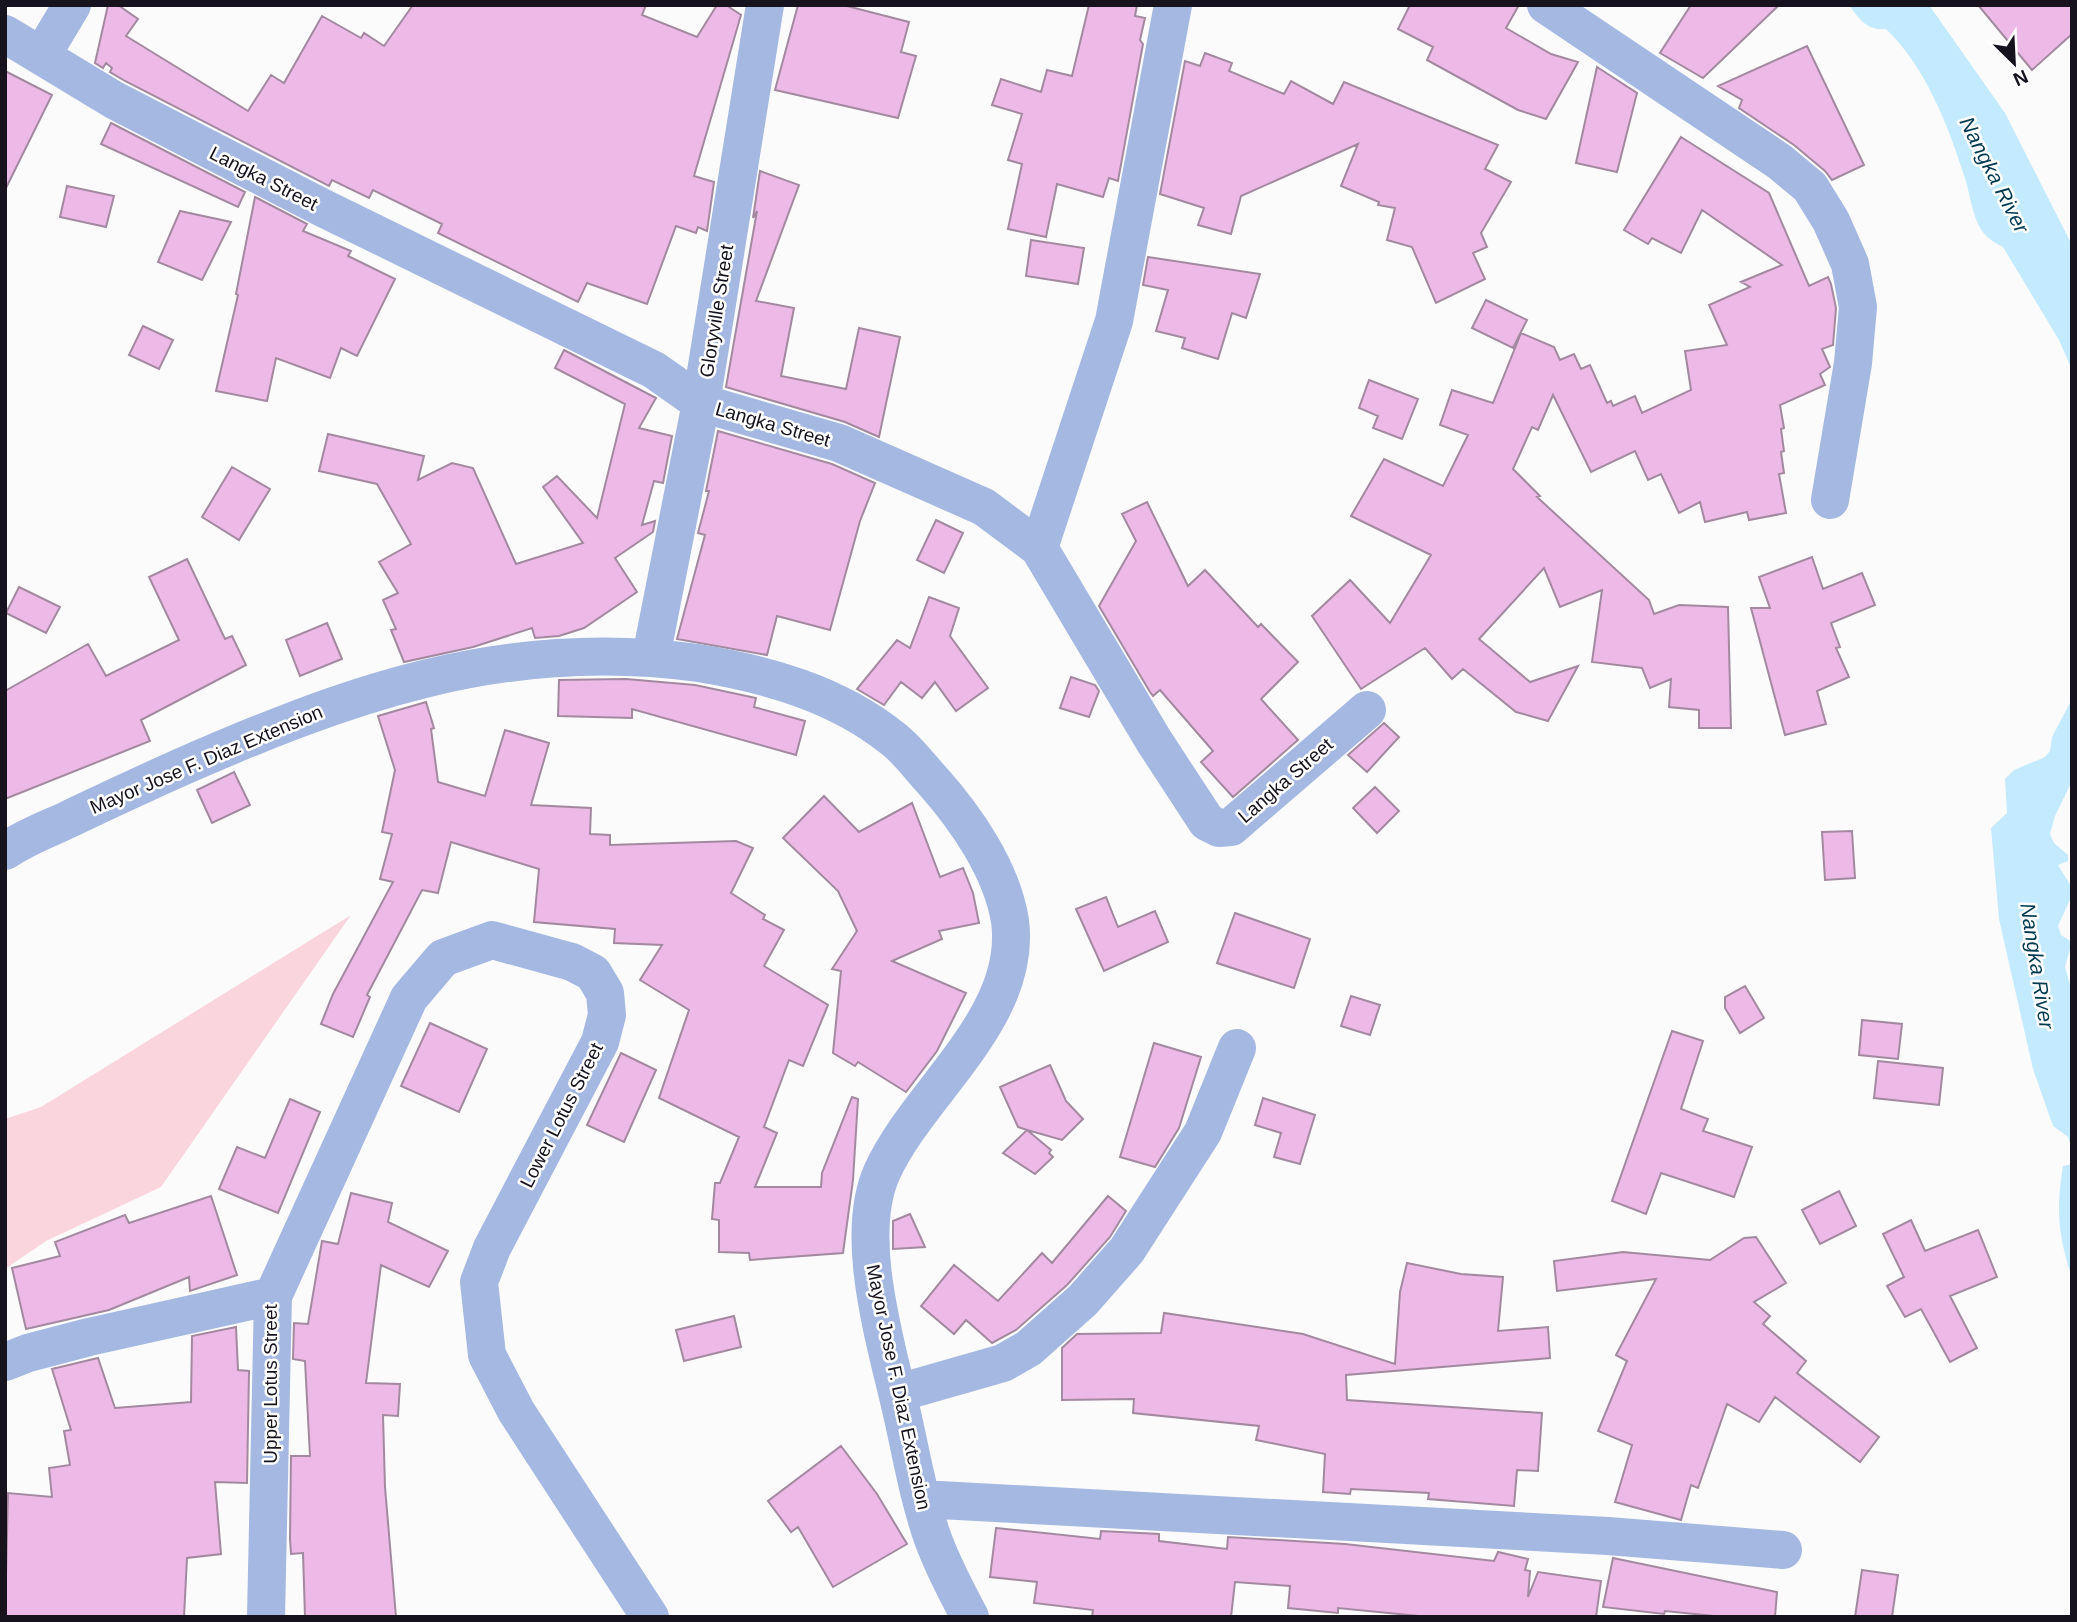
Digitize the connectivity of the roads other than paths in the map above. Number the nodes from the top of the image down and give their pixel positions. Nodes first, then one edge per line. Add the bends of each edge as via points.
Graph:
1 (72, 5) edge
2 (1173, 5) edge
3 (1546, 5) edge
4 (759, 7) edge
5 (5, 34) edge
6 (41, 55) junction
7 (701, 403) junction
8 (1830, 500) dead end
9 (1038, 548) junction
10 (651, 657) junction
11 (1367, 710) dead end
12 (8, 842) edge
13 (1237, 1048) dead end
14 (273, 1296) junction
15 (5, 1362) edge
16 (898, 1393) junction
17 (921, 1499) junction
18 (1783, 1550) dead end
19 (266, 1617) edge
20 (650, 1617) edge
21 (970, 1617) edge

1 - 6 street
2 - 9 street via 1114,321
3 - 8 street via 1780,162 1810,187 1831,221 1850,264 1858,307
4 - 7 street, Gloryville Street
5 - 6 street, Langka Street
6 - 7 street, Langka Street via 114,100 286,189 654,370
7 - 9 street, Langka Street via 839,443 984,507
7 - 10 street, Gloryville Street
9 - 11 street, Langka Street via 1154,740 1208,822 1219,828 1231,827
10 - 12 street, Mayor Jose F. Diaz Extension via 538,657 441,674 340,702
10 - 16 street, Mayor Jose F. Diaz Extension via 726,667 789,684 839,702 895,740 966,823 986,856 1009,916 1012,949 1002,987 947,1078 881,1173 873,1205 872,1259
13 - 16 street via 1203,1132 1127,1250 1083,1300 1046,1335 1003,1363
14 - 15 street, Upper Lotus Street via 89,1337
14 - 19 street, Upper Lotus Street
14 - 20 street, Lower Lotus Street via 409,999 443,958 492,940 572,962 593,974 605,993 607,1015 600,1042 492,1248 479,1282 487,1355 516,1411
16 - 17 street, Mayor Jose F. Diaz Extension
17 - 18 street via 1608,1536
17 - 21 street, Mayor Jose F. Diaz Extension via 933,1538

